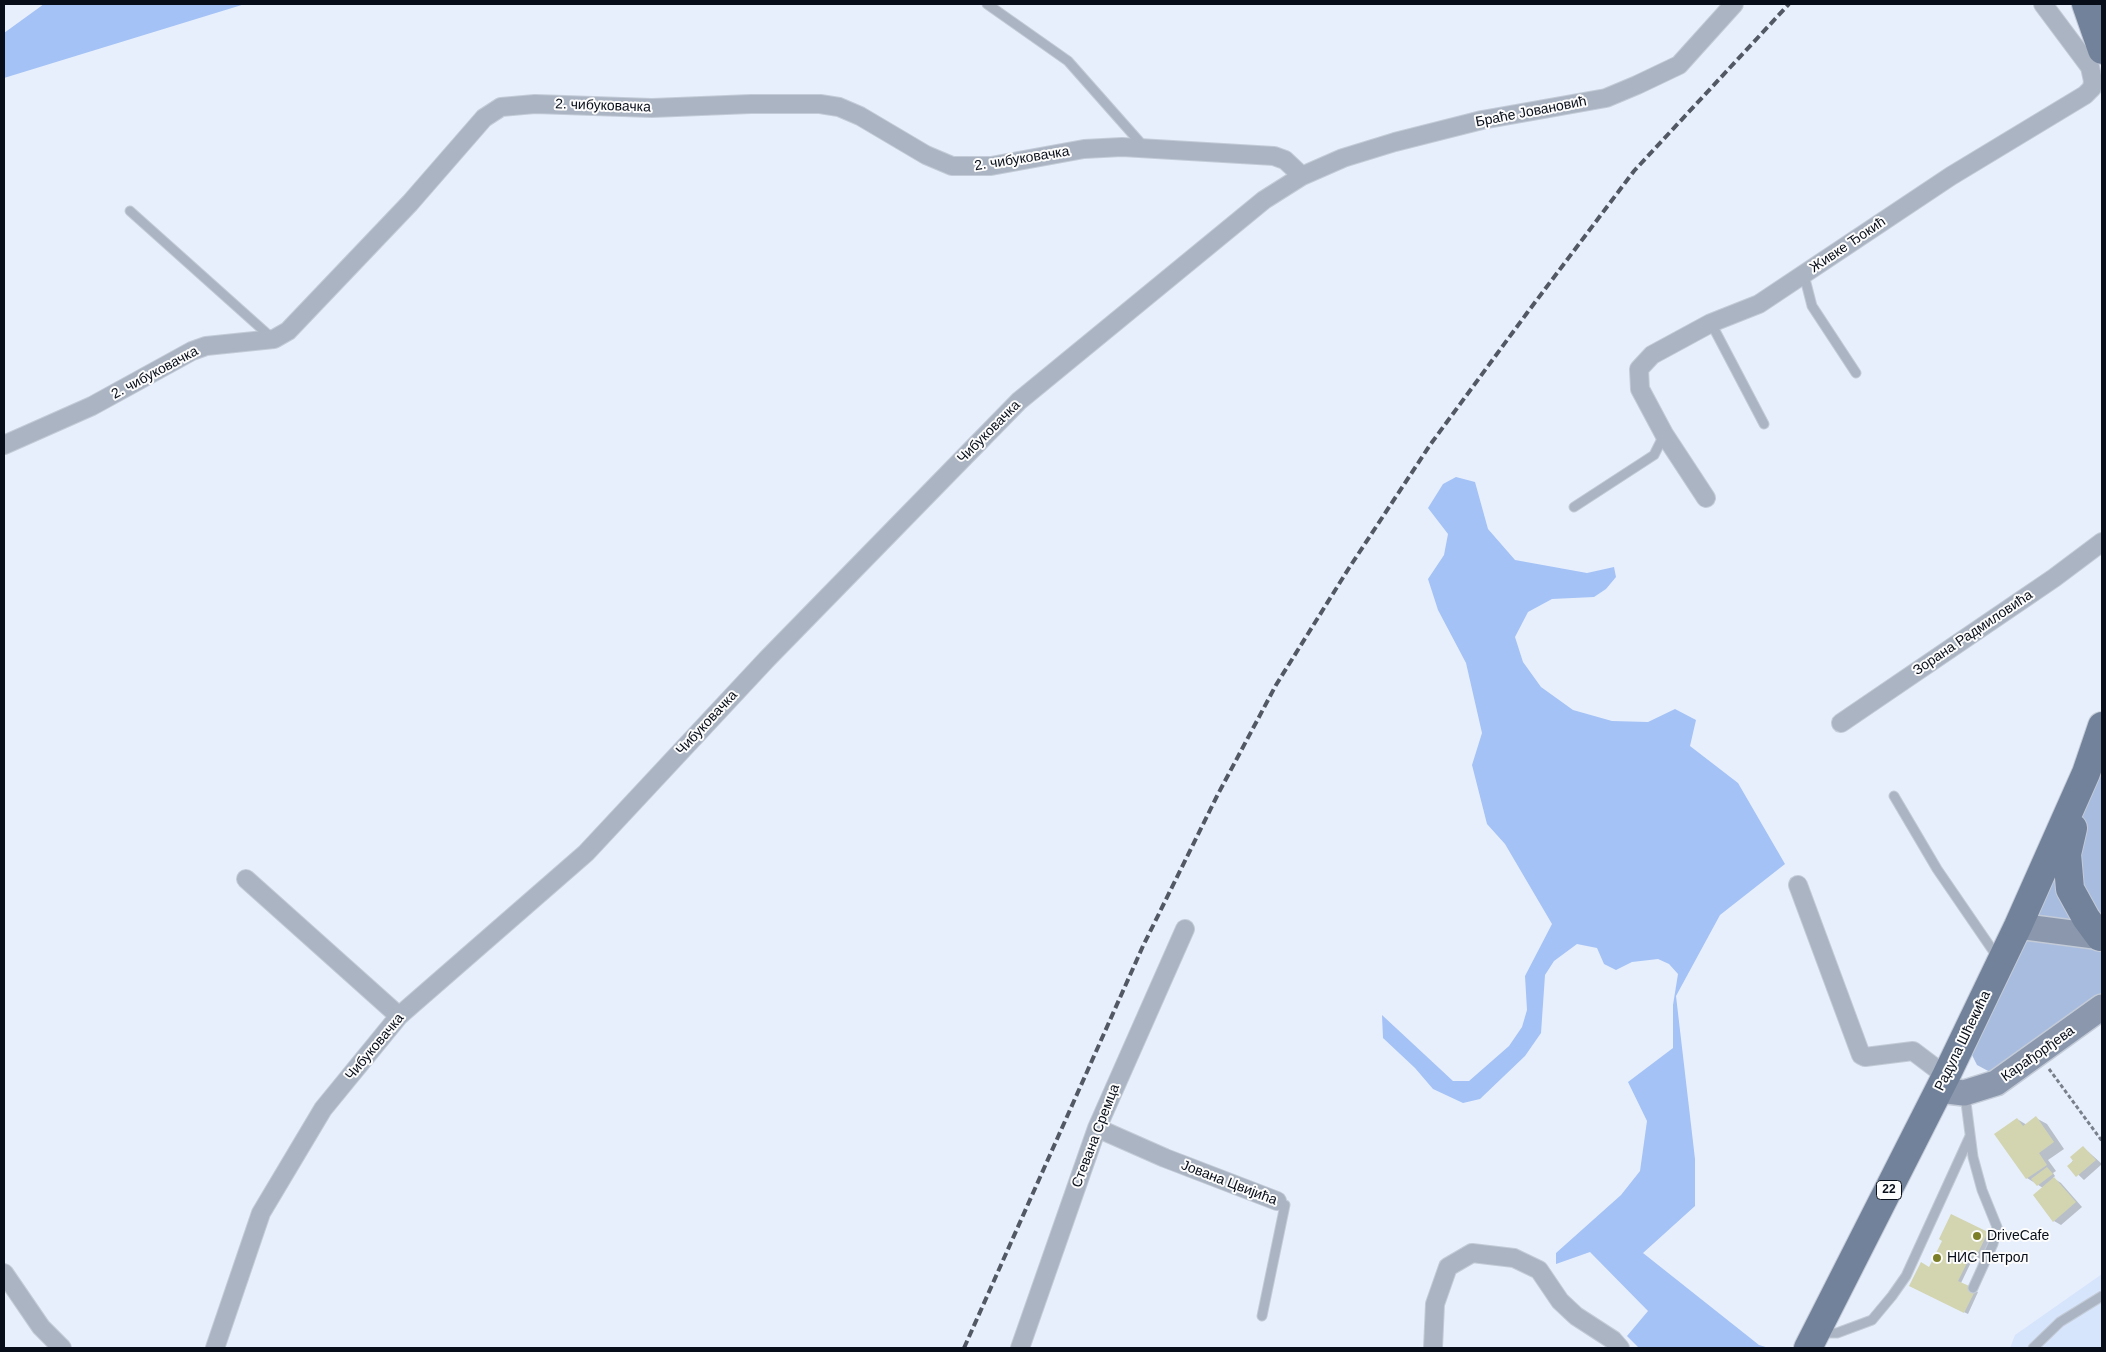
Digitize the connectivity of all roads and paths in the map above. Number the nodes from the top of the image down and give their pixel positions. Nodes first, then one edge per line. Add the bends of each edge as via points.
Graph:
1 (987, 4) edge
2 (1734, 4) edge
3 (2043, 4) edge
4 (2086, 4) edge
5 (2102, 50) edge
6 (1145, 148) junction
7 (1302, 176) junction
8 (130, 211) dead end
9 (1804, 275) junction
10 (1711, 323) junction
11 (274, 339) junction
12 (1856, 373) dead end
13 (1764, 424) dead end
14 (1664, 434) junction
15 (4, 445) edge
16 (1706, 498) dead end
17 (1574, 506) dead end
18 (2102, 542) edge
19 (1842, 722) dead end
20 (2102, 726) edge
21 (2086, 773) junction
22 (1894, 796) dead end
23 (246, 879) dead end
24 (1798, 885) dead end
25 (2018, 926) junction
26 (1185, 929) dead end
27 (2101, 937) edge
28 (2001, 962) junction
29 (2102, 1007) edge
30 (400, 1016) junction
31 (2038, 1055) junction
32 (1950, 1086) junction
33 (1097, 1128) junction
34 (1970, 1136) junction
35 (2102, 1141) edge
36 (1277, 1201) joint
37 (4, 1273) edge
38 (1974, 1288) dead end
39 (2102, 1296) edge
40 (1262, 1316) dead end
41 (1812, 1341) edge
42 (62, 1348) edge
43 (215, 1348) edge
44 (1020, 1348) edge
45 (1432, 1348) edge
46 (1620, 1348) edge
47 (2033, 1348) edge

1 - 6 lane via 1068,61
2 - 7 street, Браће Јовановић via 1679,65 1614,94 1482,120 1395,142 1343,158
3 - 9 street, Живке Ђокић via 2090,66 2092,88 1951,176
4 - 5 main road
6 - 7 street, 2. чибуковачка via 1274,156 1285,160
6 - 11 street, 2. чибуковачка via 1084,149 968,168 952,166 926,154 840,107 820,104 652,108 535,104 501,107 484,118 410,203 288,331
7 - 30 street, Чибуковачка via 1264,200 1020,401 767,659 586,853
8 - 11 lane
9 - 10 street, Живке Ђокић via 1759,304
9 - 12 lane via 1812,306
10 - 13 lane
10 - 14 street, Живке Ђокић via 1652,355 1639,369 1640,389
11 - 15 street, 2. чибуковачка via 206,346 92,406
14 - 16 street, Живке Ђокић
14 - 17 lane via 1654,456
18 - 19 street, Зорана Радмиловића
20 - 21 main road, Радула Шћекића / 22
21 - 25 main road, Радула Шћекића / 22
21 - 27 main road via 2086,789 2068,846 2067,873 2073,895
22 - 28 lane via 1937,869
23 - 30 street
24 - 32 street via 1861,1055 1913,1052
25 - 27 street
25 - 28 main road, Радула Шћекића / 22
26 - 33 street, Стевана Сремца
28 - 32 main road, Радула Шћекића / 22
29 - 31 street, Карађорђева
30 - 43 street, Чибуковачка via 323,1109 261,1213
31 - 32 street, Карађорђева via 1996,1084
31 - 35 path
32 - 34 lane
32 - 41 main road, Радула Шћекића / 22
33 - 36 street, Јована Цвијића
33 - 44 street, Стевана Сремца
34 - 38 lane via 1982,1190 1997,1227
34 - 41 lane via 1910,1276 1872,1320
36 - 40 lane, Јована Цвијића via 1285,1205
37 - 42 street via 41,1327
39 - 47 lane via 2060,1322
45 - 46 street via 1435,1304 1448,1267 1472,1252 1514,1258 1539,1270 1560,1302

